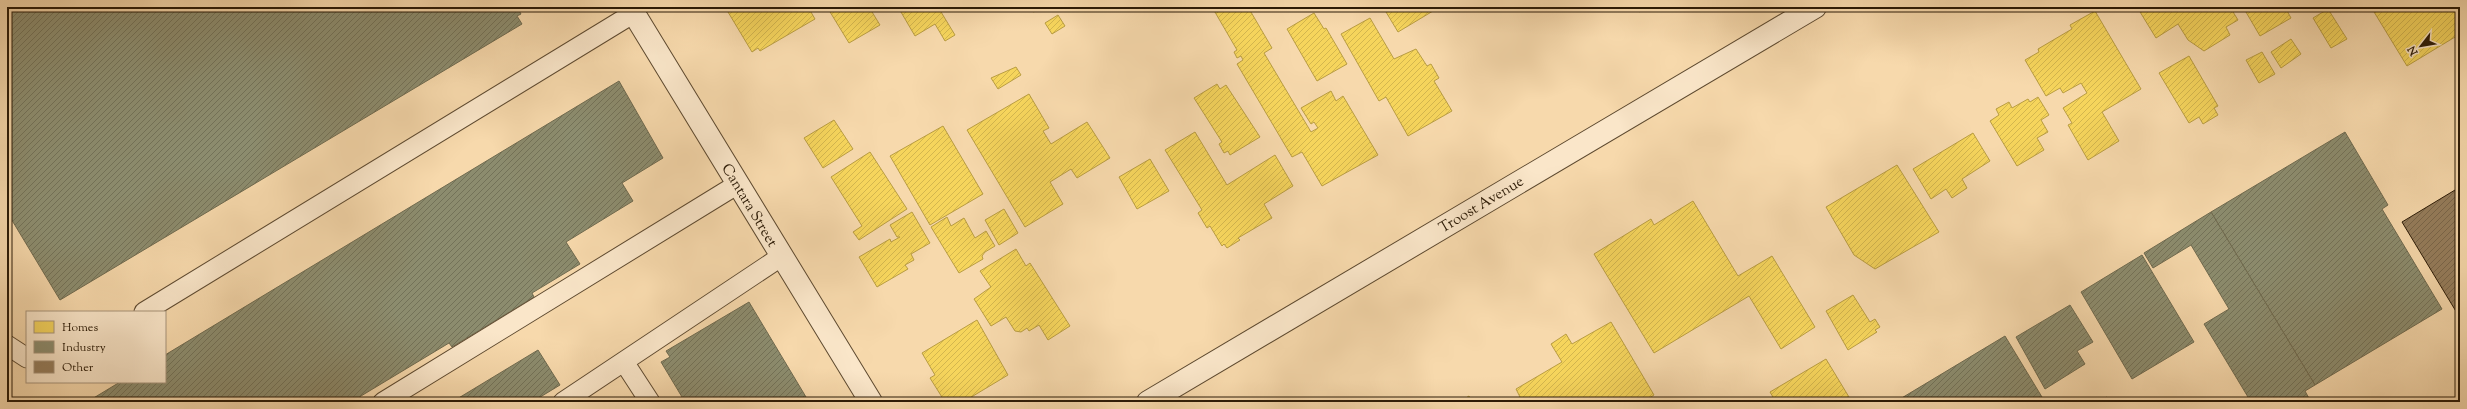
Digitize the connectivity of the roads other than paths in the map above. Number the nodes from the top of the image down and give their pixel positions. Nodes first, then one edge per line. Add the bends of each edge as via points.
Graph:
1 (1815, 7) edge
2 (632, 10) edge
3 (738, 184) junction
4 (782, 256) junction
5 (146, 311) edge
6 (7, 345) edge
7 (26, 357) edge
8 (624, 362) junction
9 (383, 402) edge
10 (563, 402) edge
11 (650, 402) edge
12 (871, 402) edge
13 (1148, 402) edge

1 - 13 street, Troost Avenue
2 - 3 street, Cantara Street
2 - 5 lane
3 - 4 street, Cantara Street
3 - 9 lane
4 - 8 lane
4 - 12 street, Cantara Street
6 - 7 lane
8 - 10 lane
8 - 11 lane

